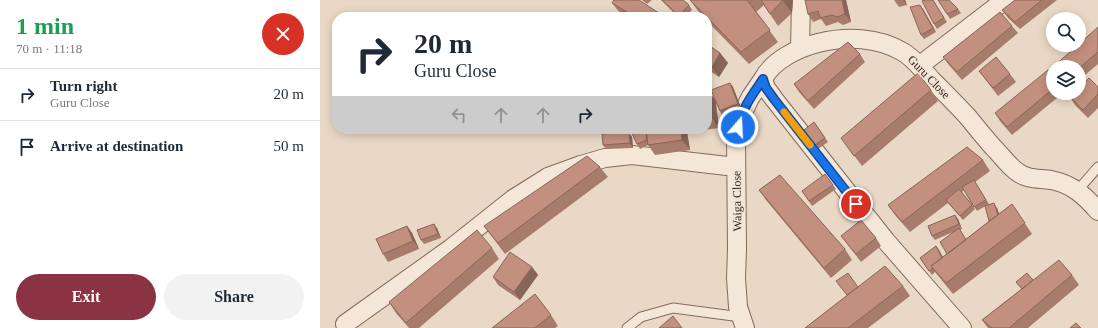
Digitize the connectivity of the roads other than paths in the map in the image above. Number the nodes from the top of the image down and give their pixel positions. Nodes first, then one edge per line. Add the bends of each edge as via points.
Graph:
1 (801, 0) edge
2 (1006, 0) edge
3 (800, 49) junction
4 (919, 66) junction
5 (763, 79) junction
6 (736, 167) junction
7 (1098, 167) edge
8 (1078, 190) junction
9 (1098, 211) edge
10 (743, 323) edge
11 (345, 324) dead end
12 (627, 328) edge
13 (962, 328) edge

1 - 3 street
2 - 4 street
3 - 4 street, Guru Close via 833,39 868,40 904,52
3 - 5 street, Guru Close via 770,68
4 - 8 street, Guru Close via 1016,171 1033,179 1050,180
5 - 6 street, Waiga Close via 741,117 736,136
5 - 13 street via 774,99 886,241
6 - 10 street, Waiga Close via 736,278 738,307
6 - 11 street via 632,154 581,164 548,177 514,199 450,249
7 - 8 lane
8 - 9 street, Guru Close
10 - 12 lane via 673,308 641,316

